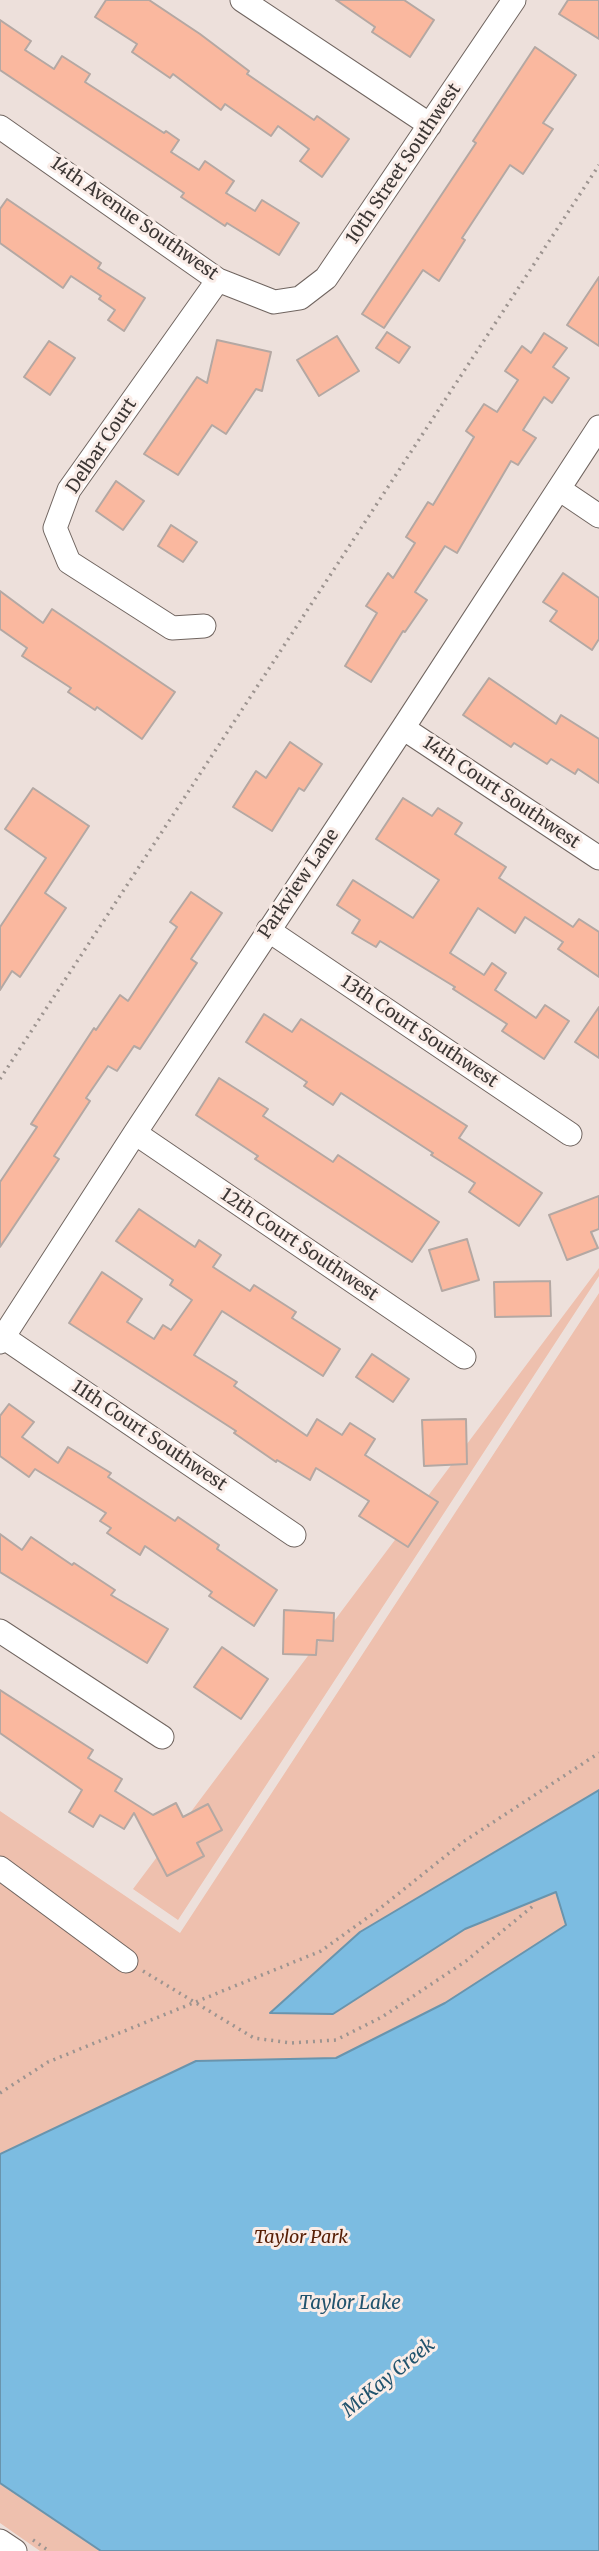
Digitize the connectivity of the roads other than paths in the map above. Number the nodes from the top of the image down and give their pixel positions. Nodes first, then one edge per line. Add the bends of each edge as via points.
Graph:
1 (242, 0) edge
2 (514, 0) edge
3 (430, 125) junction
4 (1, 128) edge
5 (218, 280) junction
6 (274, 302) joint
7 (599, 427) edge
8 (559, 489) junction
9 (599, 516) edge
10 (204, 626) dead end
11 (403, 729) junction
12 (599, 858) edge
13 (268, 930) junction
14 (135, 1133) junction
15 (570, 1133) dead end
16 (2, 1340) edge
17 (464, 1357) dead end
18 (294, 1535) dead end
19 (0, 1631) edge
20 (162, 1737) dead end
21 (0, 1868) edge
22 (126, 1961) road end
23 (0, 2541) edge
24 (15, 2551) edge

1 - 3 street
2 - 3 street, 10th Street Southwest
3 - 6 street, 10th Street Southwest via 326,278 300,298
4 - 5 street, 14th Avenue Southwest
5 - 6 street, 14th Avenue Southwest
5 - 10 street, Delbar Court via 69,490 55,528 69,562 172,628
7 - 8 street, Parkview Lane
8 - 9 street
8 - 11 street, Parkview Lane
11 - 12 street, 14th Court Southwest
11 - 13 street, Parkview Lane
13 - 14 street, Parkview Lane
13 - 15 street, 13th Court Southwest
14 - 16 street, Parkview Lane
14 - 17 street, 12th Court Southwest
16 - 18 street, 11th Court Southwest
19 - 20 street
21 - 22 street
23 - 24 street

